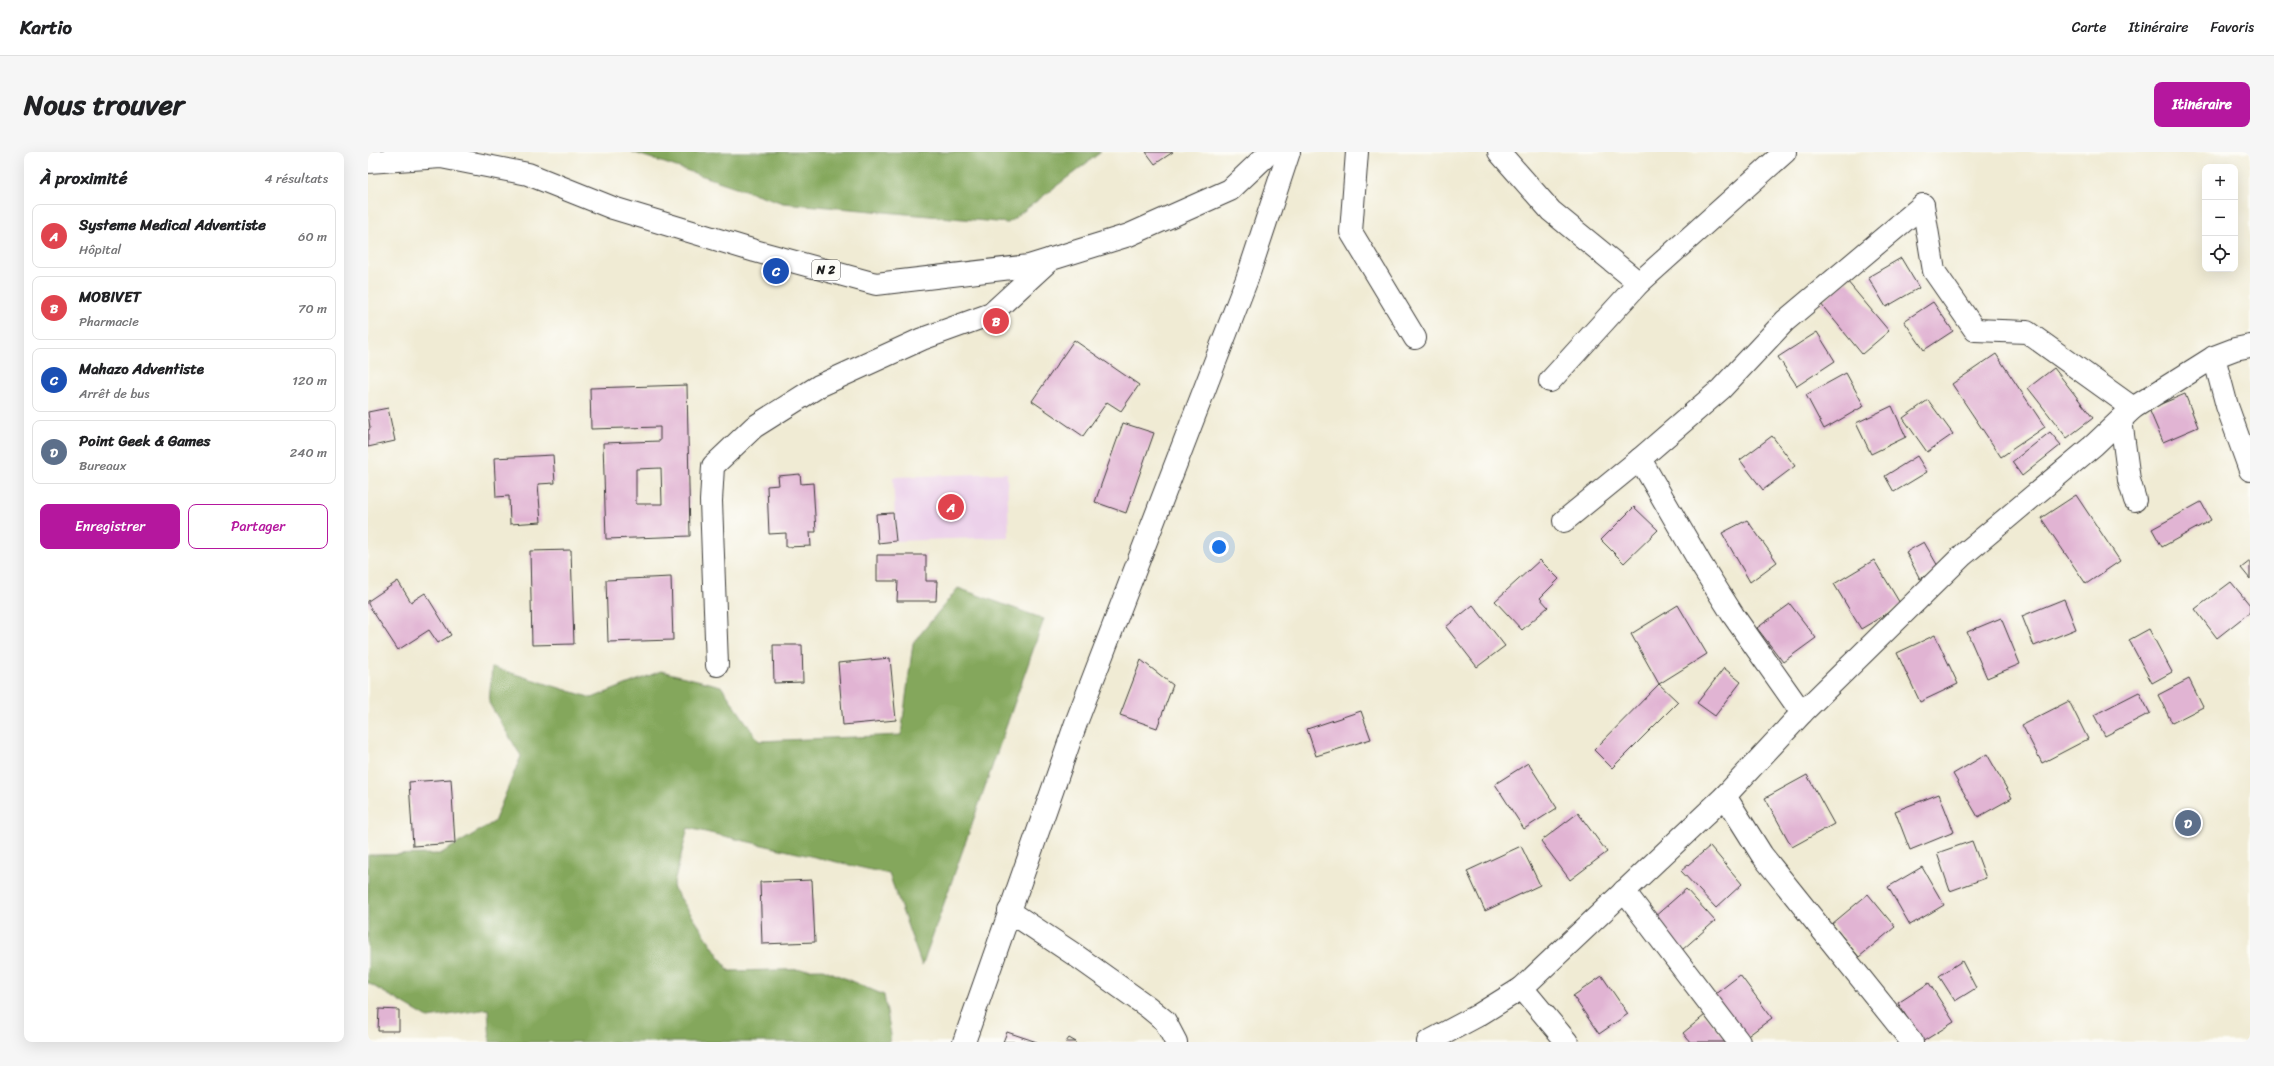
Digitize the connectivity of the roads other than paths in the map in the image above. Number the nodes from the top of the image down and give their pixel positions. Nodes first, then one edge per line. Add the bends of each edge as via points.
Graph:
1 (1270, 152) edge
2 (1289, 152) edge
3 (1357, 152) edge
4 (1499, 152) edge
5 (1785, 152) edge
6 (368, 162) edge
7 (1051, 259) junction
8 (1639, 283) junction
9 (1415, 338) dead end
10 (2250, 346) edge
11 (2214, 357) junction
12 (1550, 381) dead end
13 (2127, 414) junction
14 (1640, 459) junction
15 (2250, 470) edge
16 (2134, 500) dead end
17 (1564, 521) dead end
18 (717, 665) dead end
19 (1802, 712) junction
20 (1724, 796) junction
21 (1624, 891) junction
22 (1009, 911) junction
23 (1522, 988) junction
24 (964, 1042) edge
25 (1176, 1042) edge
26 (1428, 1042) edge
27 (1567, 1042) edge
28 (1739, 1042) edge
29 (1912, 1042) edge

1 - 7 street, N 2 via 1230,190 1129,234
2 - 22 street via 1247,279 1115,616
3 - 9 street via 1351,232
4 - 8 street via 1551,212
5 - 8 street
6 - 7 street, N 2 via 441,157 528,174 613,208 876,284 1029,266
7 - 18 street via 991,314 922,339 819,386 754,427 713,466 711,501
8 - 12 street
10 - 11 street
11 - 13 street
11 - 15 street via 2229,414
13 - 14 street via 2028,332 1976,330 1934,271 1923,205 1785,321 1721,389
13 - 16 street via 2129,480
13 - 19 street via 1963,555
14 - 17 street
14 - 19 street via 1733,615
19 - 20 street
20 - 21 street
20 - 29 street via 1762,854
21 - 23 street
21 - 28 street
22 - 24 street
22 - 25 street via 1148,1007 1165,1021
23 - 26 street
23 - 27 street

